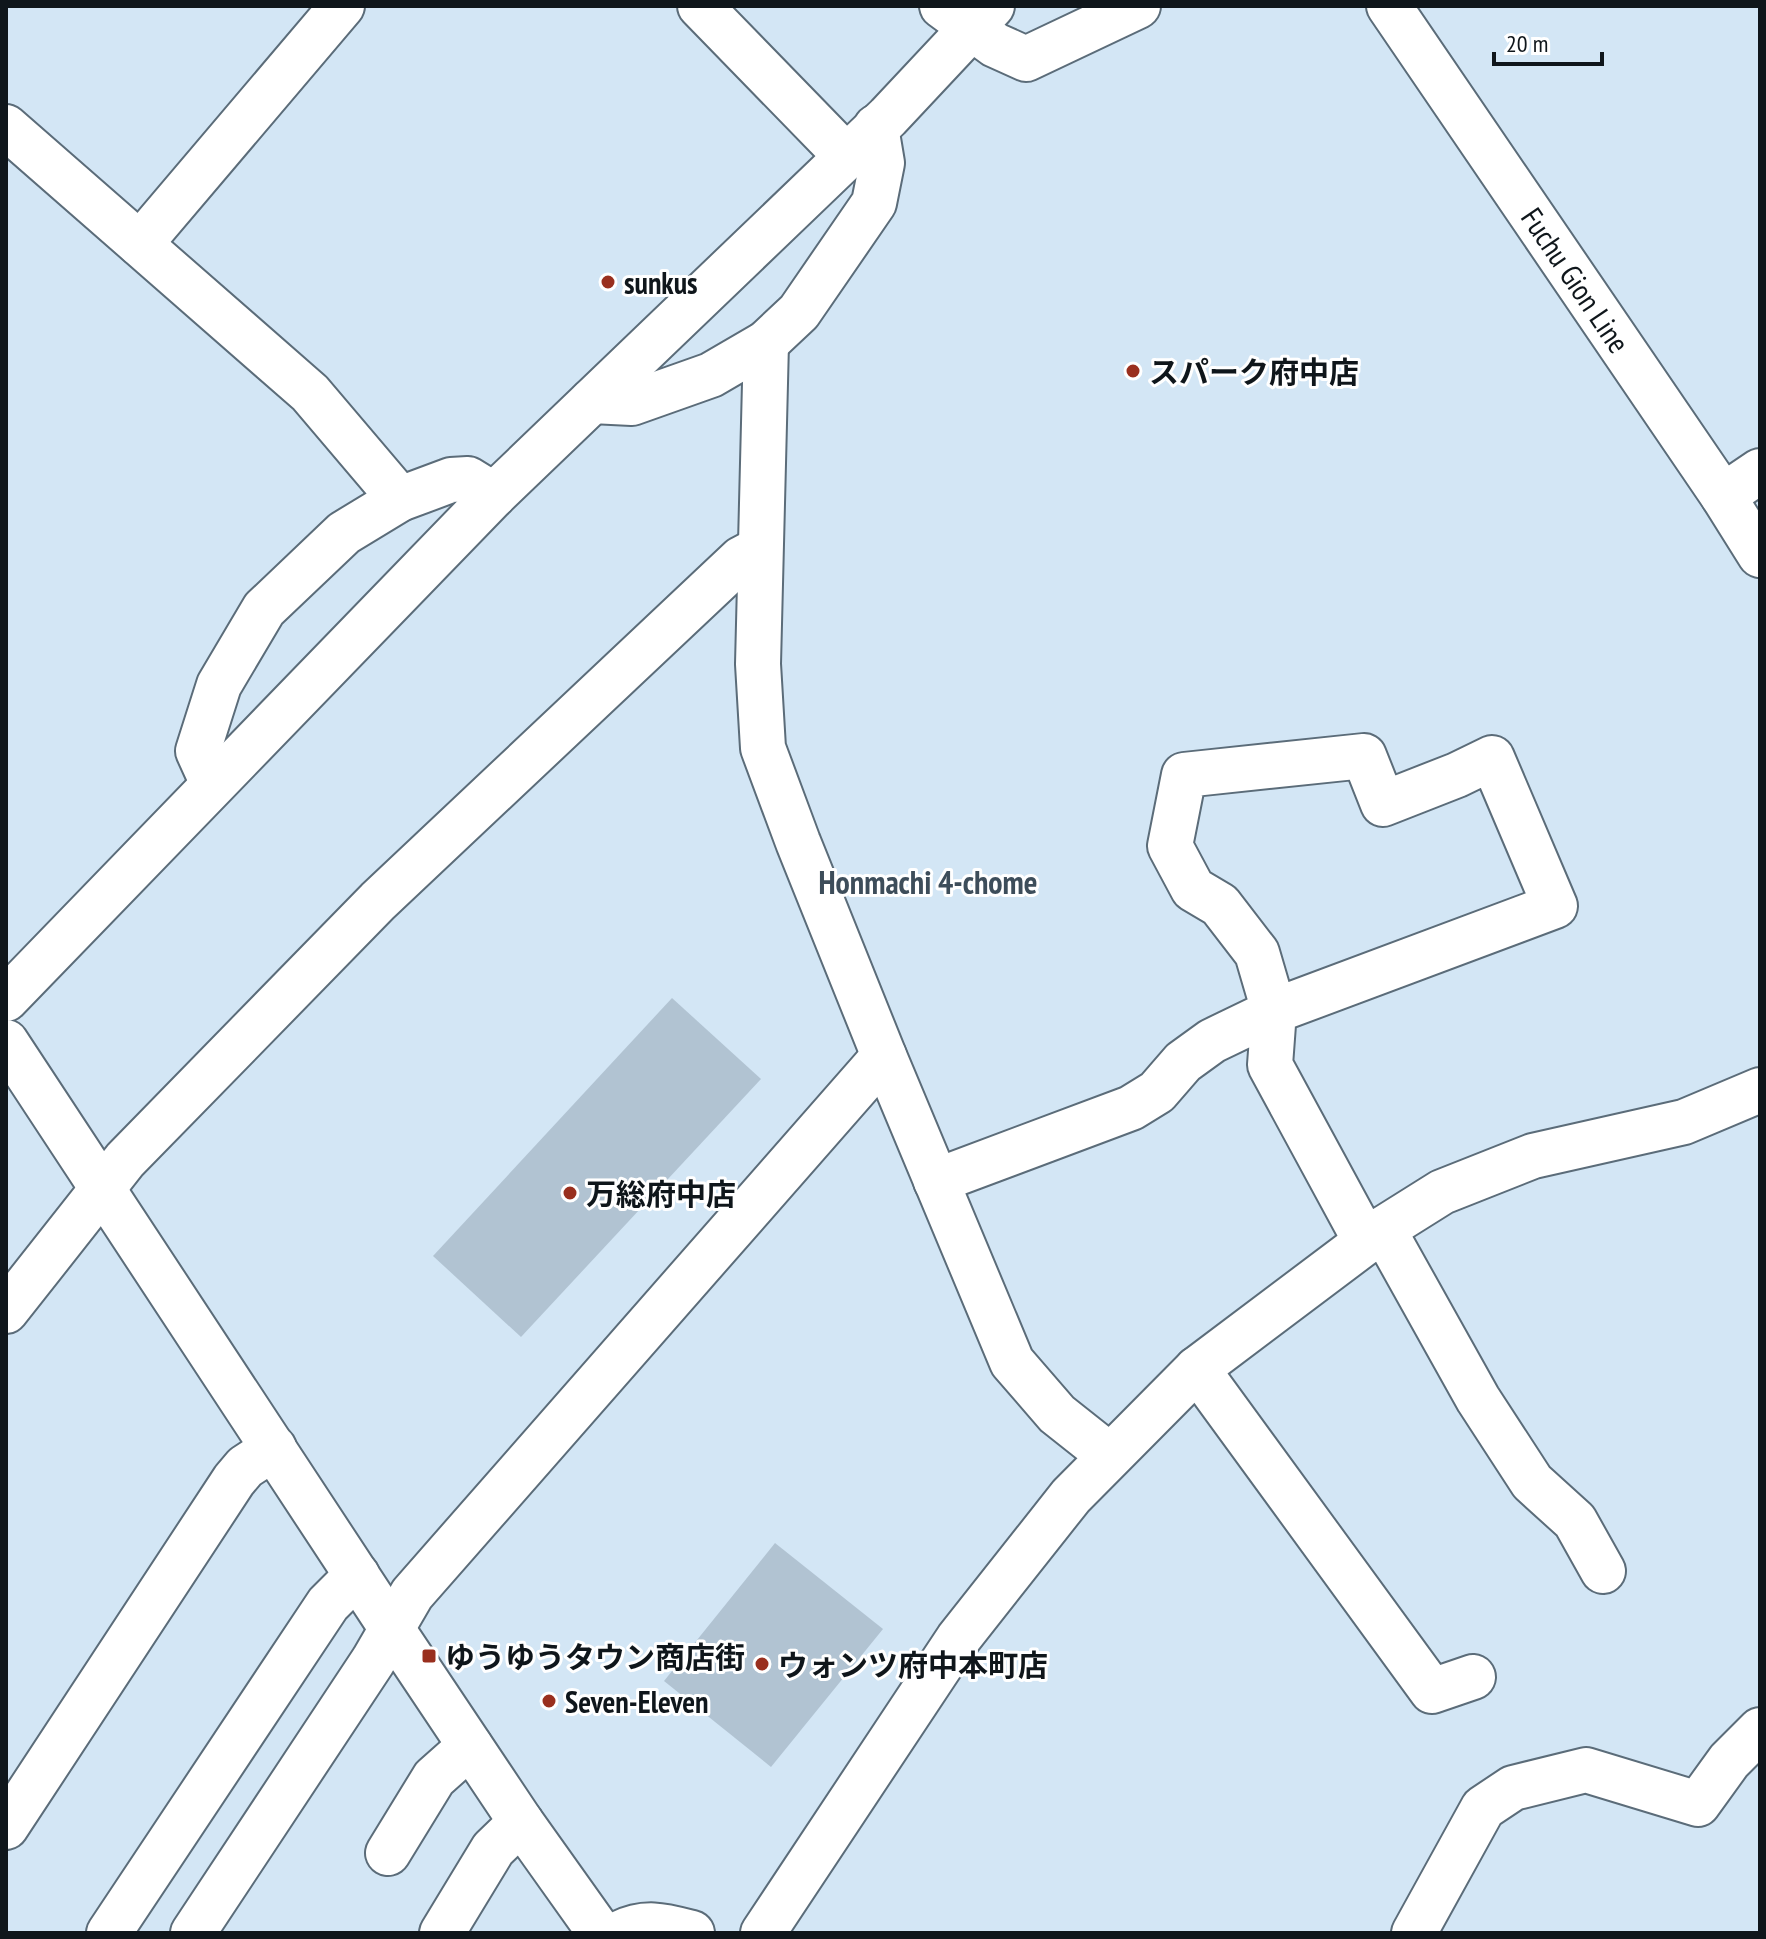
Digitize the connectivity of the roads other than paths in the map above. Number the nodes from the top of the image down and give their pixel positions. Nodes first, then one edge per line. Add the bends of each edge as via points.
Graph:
1 (342, 6) edge
2 (700, 6) edge
3 (1138, 6) edge
4 (1389, 6) edge
5 (968, 13) edge
6 (6, 127) edge
7 (861, 142) junction
8 (140, 244) junction
9 (766, 343) junction
10 (592, 401) junction
11 (1760, 471) edge
12 (494, 495) junction
13 (1723, 496) junction
14 (400, 499) junction
15 (760, 549) junction
16 (1760, 555) edge
17 (213, 784) junction
18 (6, 999) edge
19 (1274, 1011) junction
20 (6, 1042) edge
21 (884, 1056) junction
22 (1760, 1090) edge
23 (936, 1181) junction
24 (103, 1189) junction
25 (1374, 1236) junction
26 (6, 1311) edge
27 (1197, 1369) junction
28 (274, 1448) junction
29 (1110, 1456) junction
30 (1603, 1571) dead end
31 (357, 1575) junction
32 (392, 1629) junction
33 (1473, 1677) dead end
34 (1760, 1730) edge
35 (470, 1746) junction
36 (521, 1822) junction
37 (6, 1827) edge
38 (388, 1853) dead end
39 (109, 1933) edge
40 (193, 1933) edge
41 (442, 1933) edge
42 (600, 1933) edge
43 (620, 1933) edge
44 (692, 1933) edge
45 (763, 1933) edge
46 (1414, 1933) edge

1 - 8 street
2 - 7 street
3 - 5 street via 1026,59 995,45
4 - 13 street, Fuchu Gion Line
5 - 7 street
6 - 8 street
7 - 9 street via 882,163 874,203 799,312
7 - 10 street
8 - 14 street via 310,393
9 - 10 street via 711,375 632,403
9 - 15 street
10 - 12 street
11 - 13 street
12 - 14 street via 468,479
12 - 17 street
13 - 16 street, Fuchu Gion Line
14 - 17 street via 344,533 264,609 219,685 198,751
15 - 21 street via 763,748
15 - 24 street via 741,559 378,901 125,1160
17 - 18 street
19 - 19 street via 1257,953 1220,905 1193,889 1170,846 1184,775 1364,756 1383,804 1492,758 1555,906
19 - 23 street via 1212,1041 1183,1062 1157,1092 1131,1108
19 - 25 street via 1270,1065
20 - 24 street
21 - 23 street
21 - 32 street via 412,1594
22 - 25 street via 1684,1122 1533,1156 1442,1192
23 - 29 street via 1012,1362 1057,1414
24 - 26 street
24 - 28 street
25 - 27 street
25 - 30 street via 1532,1482 1575,1521
27 - 29 street
27 - 33 street via 1432,1691
28 - 31 street
28 - 37 street via 234,1480
29 - 45 street via 1071,1496 958,1639
31 - 32 street
31 - 39 street via 328,1604
32 - 35 street
32 - 40 street
34 - 46 street via 1698,1804 1586,1770 1513,1788 1483,1808
35 - 36 street
35 - 38 street via 434,1778
36 - 41 street via 493,1849
36 - 42 street
43 - 44 street via 657,1924

